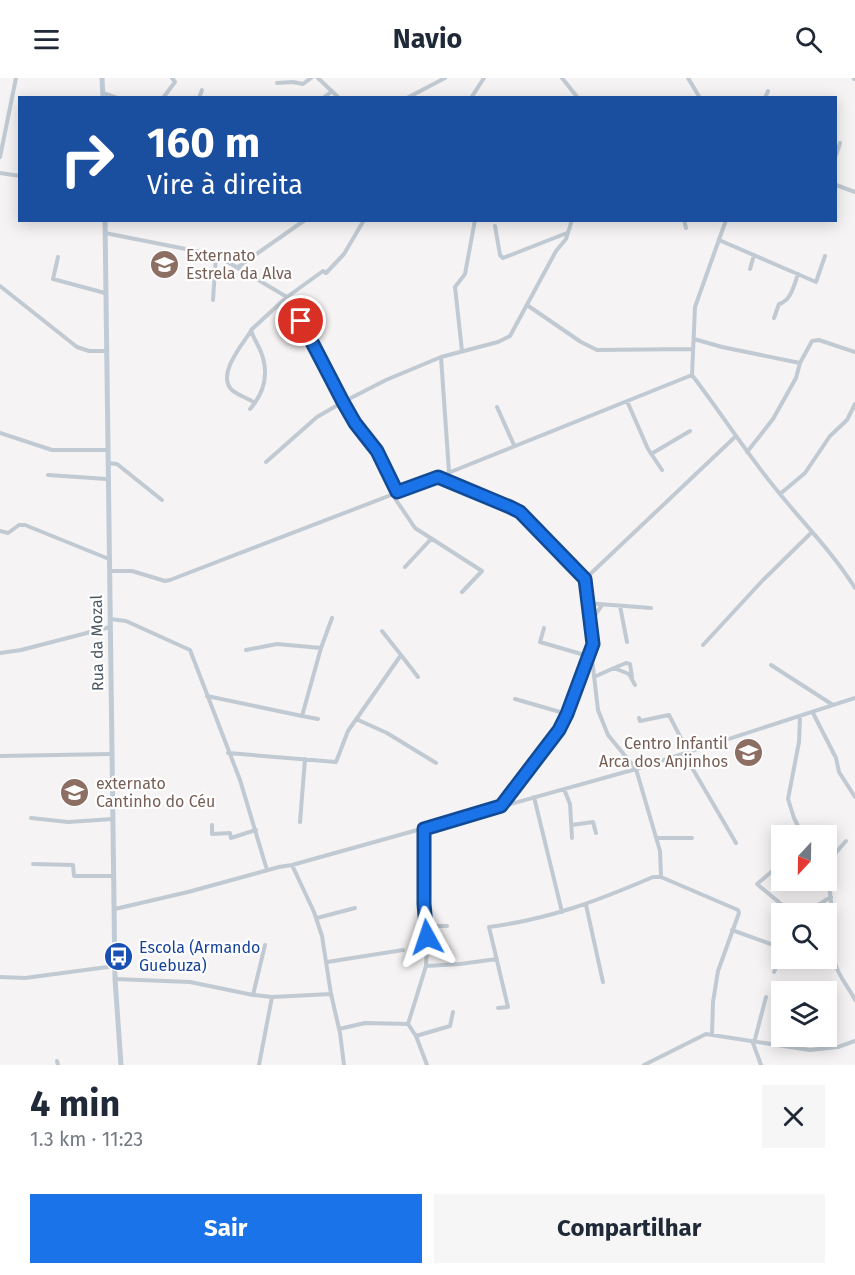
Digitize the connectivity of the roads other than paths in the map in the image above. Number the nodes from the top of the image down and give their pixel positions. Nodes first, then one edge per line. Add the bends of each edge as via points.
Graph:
1 (16, 78) edge
2 (102, 78) edge
3 (172, 78) edge
4 (311, 78) edge
5 (318, 78) edge
6 (445, 78) edge
7 (484, 78) edge
8 (562, 78) edge
9 (688, 78) edge
10 (277, 82) dead end
11 (202, 90) dead end
12 (768, 91) dead end
13 (331, 92) junction
14 (103, 95) edge
15 (164, 96) edge
16 (200, 96) edge
17 (326, 96) edge
18 (336, 96) edge
19 (410, 96) edge
20 (472, 96) edge
21 (576, 96) edge
22 (699, 96) edge
23 (766, 96) edge
24 (840, 143) dead end
25 (837, 152) edge
26 (0, 157) edge
27 (0, 173) edge
28 (18, 176) edge
29 (837, 185) edge
30 (855, 192) edge
31 (105, 222) edge
32 (302, 222) edge
33 (363, 222) edge
34 (475, 222) edge
35 (571, 222) edge
36 (684, 222) edge
37 (725, 222) edge
38 (495, 226) dead end
39 (686, 228) dead end
40 (105, 233) junction
41 (568, 233) junction
42 (719, 240) junction
43 (216, 255) junction
44 (754, 255) junction
45 (825, 256) dead end
46 (58, 257) dead end
47 (238, 267) junction
48 (750, 269) dead end
49 (798, 274) junction
50 (0, 286) edge
51 (105, 293) junction
52 (287, 297) junction
53 (213, 300) dead end
54 (527, 305) junction
55 (774, 318) dead end
56 (251, 330) junction
57 (693, 339) junction
58 (693, 349) junction
59 (105, 351) junction
60 (462, 351) junction
61 (855, 352) edge
62 (441, 357) junction
63 (800, 363) junction
64 (692, 375) junction
65 (627, 401) junction
66 (343, 402) junction
67 (255, 403) junction
68 (855, 404) edge
69 (496, 407) dead end
70 (250, 409) dead end
71 (690, 431) dead end
72 (0, 433) edge
73 (736, 436) junction
74 (513, 445) junction
75 (107, 450) junction
76 (747, 452) junction
77 (651, 454) junction
78 (266, 462) dead end
79 (107, 463) junction
80 (662, 470) dead end
81 (449, 472) junction
82 (48, 475) dead end
83 (438, 477) junction
84 (107, 479) junction
85 (395, 493) junction
86 (780, 494) junction
87 (162, 500) dead end
88 (0, 531) edge
89 (811, 533) junction
90 (431, 539) junction
91 (109, 559) junction
92 (405, 567) dead end
93 (109, 571) junction
94 (585, 579) junction
95 (855, 588) edge
96 (462, 592) dead end
97 (586, 603) junction
98 (602, 605) junction
99 (620, 606) junction
100 (651, 608) dead end
101 (332, 618) dead end
102 (110, 619) junction
103 (590, 621) junction
104 (111, 626) junction
105 (544, 628) dead end
106 (382, 631) dead end
107 (627, 642) dead end
108 (703, 645) dead end
109 (321, 648) junction
110 (246, 650) dead end
111 (591, 650) junction
112 (0, 653) edge
113 (400, 655) junction
114 (588, 656) junction
115 (771, 665) dead end
116 (614, 668) junction
117 (418, 676) dead end
118 (594, 677) junction
119 (632, 678) junction
120 (635, 685) dead end
121 (207, 696) junction
122 (855, 698) edge
123 (515, 699) dead end
124 (833, 705) junction
125 (813, 713) junction
126 (567, 714) junction
127 (302, 716) junction
128 (318, 718) dead end
129 (639, 718) dead end
130 (800, 718) junction
131 (356, 719) junction
132 (228, 753) junction
133 (686, 753) junction
134 (112, 754) junction
135 (0, 756) edge
136 (305, 759) junction
137 (436, 763) dead end
138 (636, 769) junction
139 (564, 789) junction
140 (534, 796) junction
141 (855, 798) edge
142 (501, 806) junction
143 (31, 818) dead end
144 (113, 819) junction
145 (300, 822) dead end
146 (212, 825) dead end
147 (572, 825) junction
148 (798, 825) edge
149 (424, 829) junction
150 (256, 830) junction
151 (596, 833) dead end
152 (572, 838) dead end
153 (656, 838) junction
154 (692, 838) dead end
155 (846, 841) dead end
156 (736, 843) dead end
157 (837, 851) edge
158 (33, 864) dead end
159 (292, 865) junction
160 (267, 870) junction
161 (771, 872) edge
162 (114, 876) junction
163 (661, 877) junction
164 (830, 891) edge
165 (832, 897) junction
166 (780, 903) edge
167 (822, 903) edge
168 (832, 903) edge
169 (586, 905) junction
170 (355, 908) dead end
171 (115, 909) junction
172 (562, 912) junction
173 (317, 918) junction
174 (426, 926) junction
175 (447, 926) dead end
176 (732, 930) junction
177 (771, 944) edge
178 (265, 945) dead end
179 (403, 951) dead end
180 (497, 959) junction
181 (327, 962) junction
182 (116, 966) junction
183 (426, 966) junction
184 (837, 968) edge
185 (775, 969) edge
186 (774, 972) dead end
187 (0, 977) edge
188 (116, 979) junction
189 (603, 982) dead end
190 (331, 994) junction
191 (253, 995) junction
192 (272, 997) junction
193 (766, 997) dead end
194 (855, 1000) edge
195 (498, 1008) dead end
196 (453, 1012) dead end
197 (408, 1024) junction
198 (339, 1029) junction
199 (712, 1034) junction
200 (416, 1036) junction
201 (855, 1041) edge
202 (753, 1043) junction
203 (120, 1065) edge
204 (259, 1065) edge
205 (344, 1065) edge
206 (427, 1065) edge
207 (644, 1065) edge
208 (761, 1065) edge

1 - 26 street
2 - 14 main road
3 - 15 street via 175,82
4 - 10 street via 303,84
5 - 13 street
6 - 19 street
7 - 20 street
8 - 21 street
9 - 22 street
11 - 16 street
12 - 23 street
13 - 17 street
13 - 18 street
24 - 25 street
27 - 28 street
29 - 30 street
31 - 40 main road, Rua da Mozal
32 - 47 street
33 - 52 street via 344,254 326,273 323,271
34 - 60 street via 465,274 455,287
35 - 41 street
36 - 39 street
37 - 42 street
38 - 41 street via 500,255 504,258
40 - 43 street
40 - 51 main road, Rua da Mozal
41 - 54 street
42 - 44 street
42 - 57 street via 695,307
43 - 47 street
43 - 53 street
44 - 48 street
44 - 49 street
45 - 49 street via 817,281
46 - 51 street via 53,279
47 - 52 street
49 - 55 street via 788,299 779,304
50 - 59 street via 77,347
51 - 59 main road, Rua da Mozal
52 - 56 street
52 - 66 street
54 - 58 street via 597,350
54 - 60 street via 510,336
56 - 67 street via 266,375
56 - 67 street via 226,376 232,390
57 - 58 street
57 - 63 street
58 - 64 street
59 - 75 main road, Rua da Mozal
60 - 62 street
61 - 63 street via 812,341
62 - 66 street
62 - 81 street
63 - 76 street via 773,419
64 - 65 street
64 - 73 street
65 - 74 street
65 - 77 street
66 - 78 street via 317,417
66 - 85 street via 377,451
67 - 70 street
68 - 86 street via 805,473
69 - 74 street
71 - 77 street
72 - 75 street via 52,450
73 - 76 street
73 - 94 street
74 - 81 street
75 - 79 main road, Rua da Mozal
76 - 86 street
77 - 80 street
79 - 84 main road, Rua da Mozal
79 - 87 street via 117,464
81 - 83 street
82 - 84 street
83 - 85 street
83 - 94 street via 520,512
84 - 91 main road, Rua da Mozal
85 - 90 street via 414,526
85 - 93 street via 170,580 132,571
86 - 89 street
88 - 91 street via 8,533 25,525
89 - 95 street
89 - 108 street
90 - 92 street
90 - 96 street via 482,571
91 - 93 main road, Rua da Mozal
93 - 102 main road, Rua da Mozal
94 - 97 street
97 - 98 street
97 - 103 street
98 - 99 street
98 - 103 street
99 - 100 street
99 - 107 street
101 - 109 street
102 - 104 main road, Rua da Mozal
102 - 121 street via 126,621 190,650
103 - 111 street
104 - 112 street
104 - 134 main road, Rua da Mozal
105 - 114 street via 540,642
106 - 113 street
109 - 110 street via 277,644
109 - 127 street
111 - 114 street
111 - 118 street
113 - 117 street
113 - 131 street
114 - 126 street
115 - 124 street
116 - 118 street
116 - 119 street
116 - 119 street via 630,664
118 - 138 street via 598,710 608,735
119 - 120 street
121 - 127 street
121 - 132 street
122 - 124 street
123 - 126 street
124 - 125 street
125 - 130 street
125 - 141 street
126 - 142 street
127 - 128 street
129 - 133 street via 640,721 669,715
130 - 133 street
130 - 148 street via 788,799
131 - 136 street via 336,762
131 - 137 street
132 - 136 street
132 - 150 street
133 - 138 street
133 - 156 street
134 - 135 street
134 - 144 main road, Rua da Mozal
136 - 145 street
138 - 139 street
138 - 153 street
139 - 140 street
139 - 147 street
140 - 142 street
140 - 172 street
142 - 149 street
143 - 144 street via 68,822
144 - 162 main road, Rua da Mozal
146 - 150 street via 212,834 230,833 231,838
147 - 151 street via 593,822
147 - 152 street
149 - 159 street
149 - 174 street
150 - 160 street
153 - 154 street
153 - 163 street
155 - 157 street
158 - 162 street via 73,865 74,876
159 - 160 street
159 - 173 street
160 - 171 street
161 - 166 street via 758,884
162 - 171 main road, Rua da Mozal
163 - 169 street
163 - 176 street via 738,910
164 - 165 street
165 - 167 street
165 - 168 street
169 - 172 street
169 - 189 street
170 - 173 street
171 - 182 main road, Rua da Mozal
172 - 180 street via 489,927
173 - 181 street
174 - 175 street
174 - 183 street
176 - 177 street
176 - 199 street via 718,971
178 - 191 street
179 - 181 street
180 - 183 street
180 - 195 street via 508,1007
181 - 190 street
182 - 187 street via 25,978
182 - 188 main road, Rua da Mozal
183 - 197 street
184 - 194 street
185 - 186 street
188 - 191 street via 200,983
188 - 203 main road, Rua da Mozal
190 - 192 street
190 - 198 street
191 - 192 street
192 - 204 street
193 - 202 street
196 - 200 street via 450,1026
197 - 198 street via 365,1023
197 - 200 street
198 - 205 street
199 - 202 street
199 - 207 street
200 - 206 street
201 - 202 street via 810,1050
202 - 208 street

